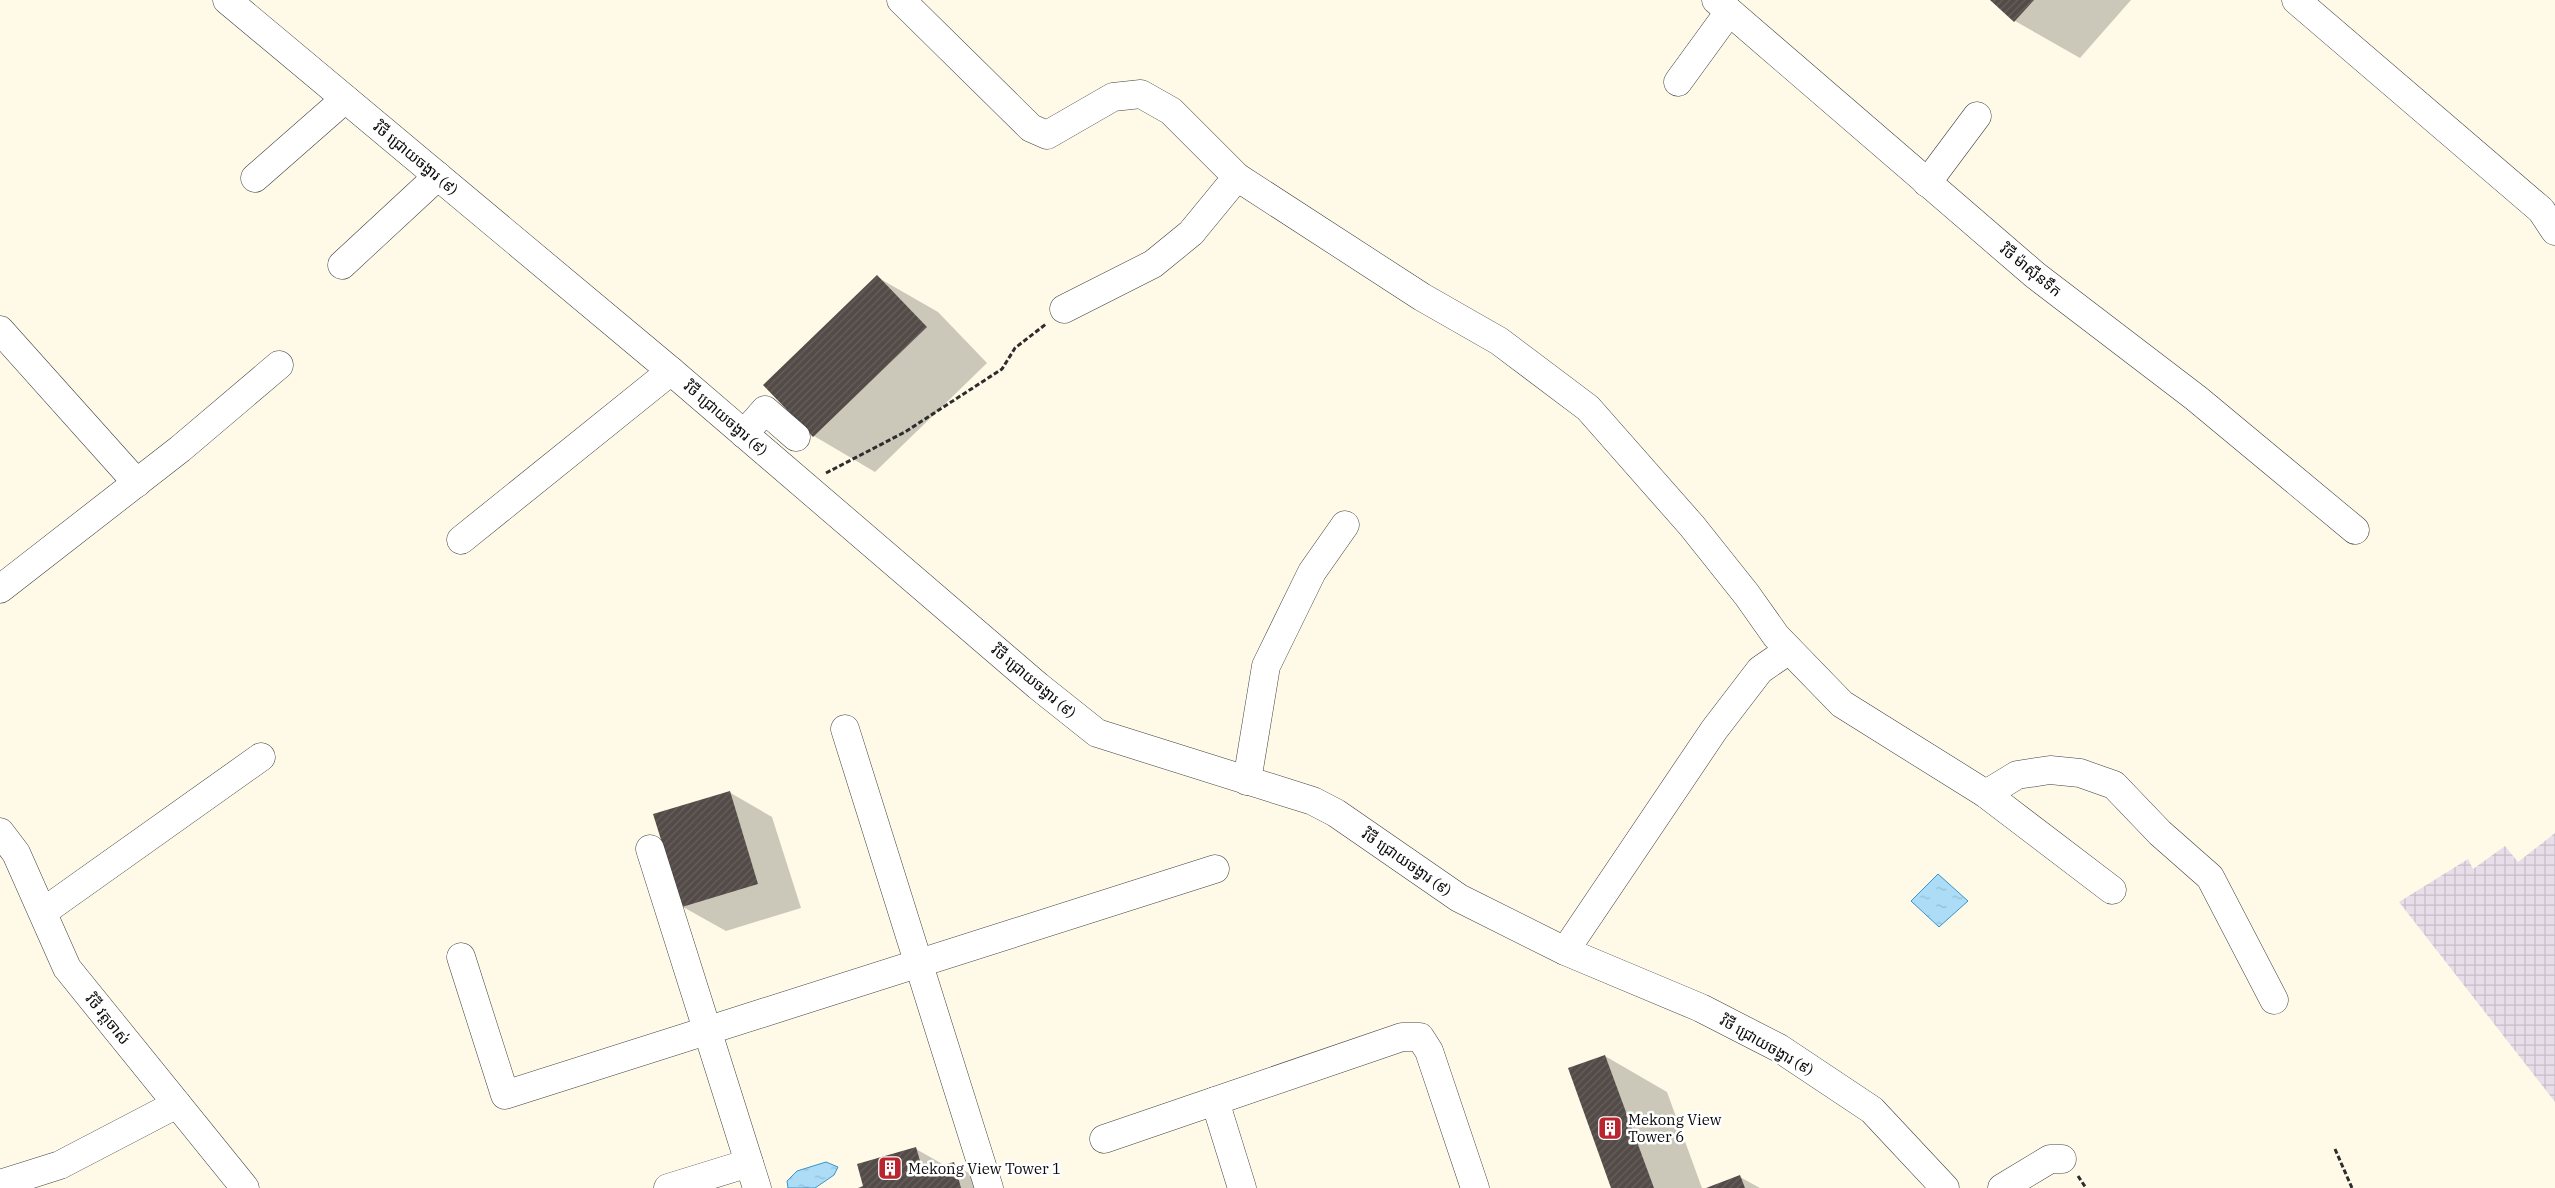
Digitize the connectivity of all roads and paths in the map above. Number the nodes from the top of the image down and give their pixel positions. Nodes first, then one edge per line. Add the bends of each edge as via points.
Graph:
1 (227, 0) edge
2 (901, 0) edge
3 (2296, 0) edge
4 (1723, 6) edge
5 (1678, 82) dead end
6 (345, 99) junction
7 (1976, 116) dead end
8 (438, 176) junction
9 (1237, 177) junction
10 (255, 178) dead end
11 (1927, 183) junction
12 (2554, 227) edge
13 (342, 265) dead end
14 (1064, 309) joint
15 (0, 330) edge
16 (278, 366) dead end
17 (671, 371) junction
18 (744, 434) junction
19 (774, 460) junction
20 (137, 483) junction
21 (803, 485) junction
22 (1345, 525) dead end
23 (2355, 530) dead end
24 (461, 540) dead end
25 (0, 589) edge
26 (1789, 650) junction
27 (845, 729) dead end
28 (260, 757) dead end
29 (1247, 781) junction
30 (1986, 794) junction
31 (0, 832) edge
32 (650, 849) dead end
33 (1215, 869) dead end
34 (2112, 890) dead end
35 (43, 912) junction
36 (1565, 951) junction
37 (461, 957) dead end
38 (919, 964) junction
39 (2274, 1000) dead end
40 (707, 1032) junction
41 (1215, 1101) junction
42 (177, 1104) junction
43 (1104, 1139) dead end
44 (2335, 1149) dead end
45 (2062, 1159) dead end
46 (753, 1176) edge
47 (0, 1184) edge
48 (245, 1188) edge
49 (668, 1188) edge
50 (989, 1188) edge
51 (1242, 1188) edge
52 (1475, 1188) edge
53 (1945, 1188) edge
54 (2002, 1188) edge
55 (2352, 1188) edge

1 - 6 street, វិថី ជ្រោយចង្វារ (៩)
2 - 9 street via 1031,128 1047,135 1113,97 1141,94 1171,111
3 - 12 street via 2541,210
4 - 5 street
4 - 11 street, វិថី ម៉ាស៊ីនទឹក
6 - 8 street, វិថី ជ្រោយចង្វារ (៩)
6 - 10 street
7 - 11 street
8 - 13 street
8 - 17 street, វិថី ជ្រោយចង្វារ (៩)
9 - 14 street via 1191,233 1153,264
9 - 26 street via 1422,297 1499,342 1588,408 1692,526
11 - 23 street, វិថី ម៉ាស៊ីនទឹក via 2035,275 2196,398
14 - 21 path via 1015,348 1002,369 905,432
15 - 20 street
16 - 20 street
17 - 18 street, វិថី ជ្រោយចង្វារ (៩)
17 - 24 street
18 - 19 street, វិថី ជ្រោយចង្វារ (៩)
18 - 19 street via 765,410 799,433
19 - 21 street, វិថី ជ្រោយចង្វារ (៩)
20 - 25 street
21 - 29 street, វិថី ជ្រោយចង្វារ (៩) via 1038,686 1097,732
22 - 29 street via 1312,572 1266,666
26 - 30 street via 1842,704
26 - 36 street via 1760,670 1714,730
27 - 38 street
28 - 35 street
29 - 36 street, វិថី ជ្រោយចង្វារ (៩) via 1313,800 1459,898
30 - 34 street
30 - 39 street via 2017,775 2050,770 2080,773 2114,785 2160,833 2210,877
31 - 35 street, វិថី វត្តចាស់ via 16,853
32 - 40 street
33 - 38 street
35 - 42 street, វិថី វត្តចាស់ via 67,968
36 - 53 street, វិថី ជ្រោយចង្វារ (៩) via 1701,1008 1778,1048 1872,1110
37 - 40 street via 505,1095
38 - 40 street
38 - 50 street
40 - 46 street
41 - 43 street
41 - 51 street
41 - 52 street via 1402,1037 1420,1037 1429,1051
42 - 47 street via 60,1165
42 - 48 street, វិថី វត្តចាស់
44 - 55 path
45 - 54 street via 2050,1159
46 - 49 street

